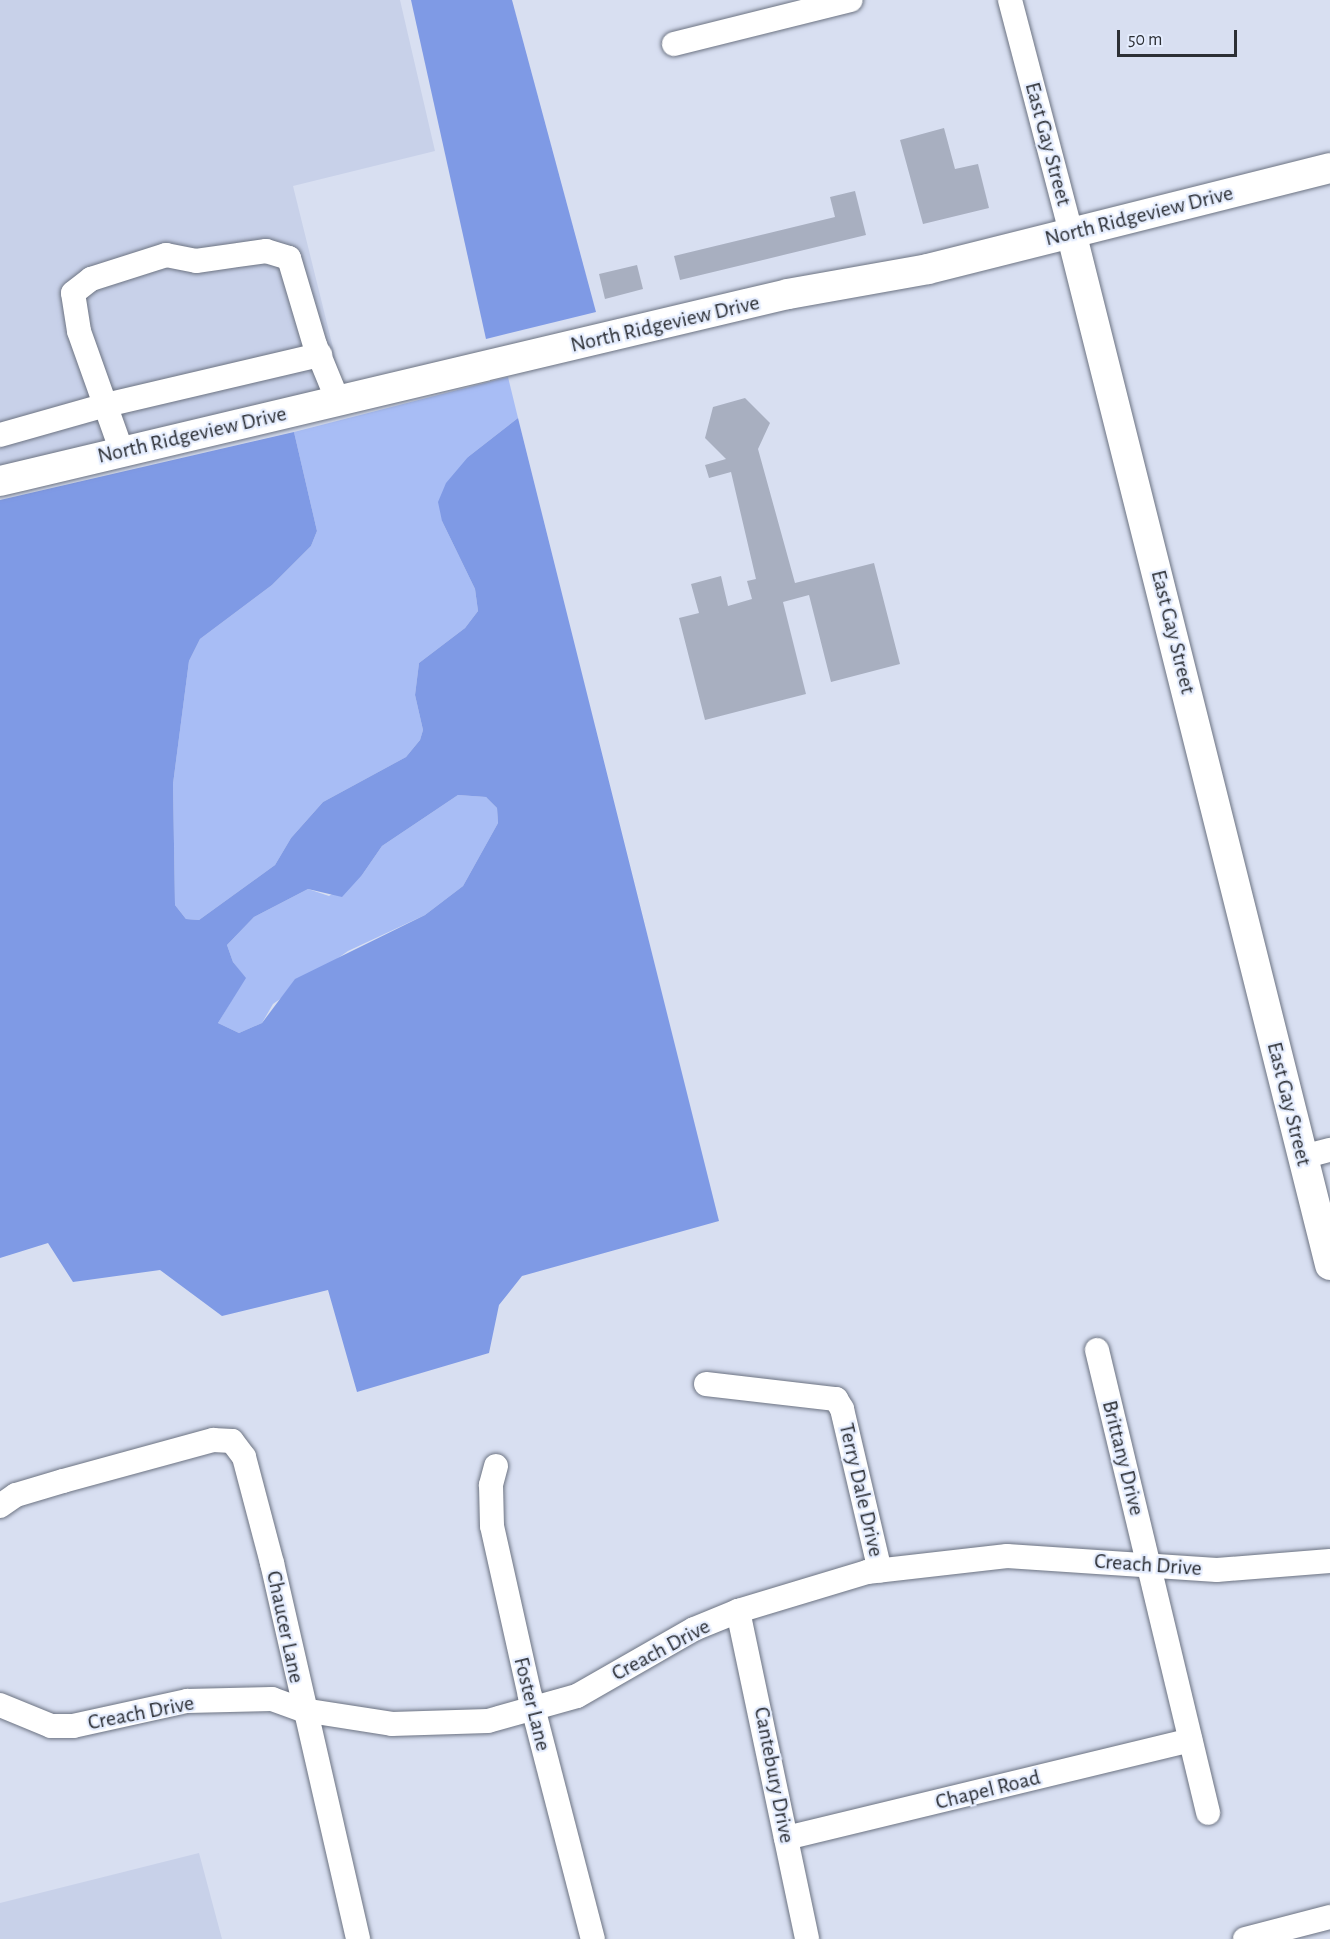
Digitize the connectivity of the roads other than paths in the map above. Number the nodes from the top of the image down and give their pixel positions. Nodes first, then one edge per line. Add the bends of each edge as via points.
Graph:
1 (851, 0) edge
2 (1010, 0) edge
3 (674, 44) dead end
4 (1330, 168) edge
5 (1071, 232) junction
6 (320, 355) junction
7 (338, 401) junction
8 (106, 405) junction
9 (0, 435) edge
10 (122, 452) junction
11 (0, 481) edge
12 (1317, 1153) edge
13 (1330, 1265) edge
14 (1096, 1350) dead end
15 (706, 1384) dead end
16 (496, 1466) dead end
17 (0, 1506) edge
18 (1330, 1561) edge
19 (1149, 1566) junction
20 (880, 1571) junction
21 (738, 1611) junction
22 (0, 1705) edge
23 (303, 1710) junction
24 (533, 1710) junction
25 (1190, 1740) junction
26 (1208, 1813) dead end
27 (786, 1838) junction
28 (1330, 1917) edge
29 (358, 1939) edge
30 (593, 1939) edge
31 (807, 1939) edge
32 (1245, 1939) edge

1 - 3 street
2 - 5 street, East Gay Street
4 - 5 main road, North Ridgeview Drive
5 - 7 main road, North Ridgeview Drive via 928,269 788,294
5 - 12 main road, East Gay Street
6 - 7 street
6 - 8 street
6 - 8 street via 289,258 266,251 196,261 166,255 91,279 73,293 79,331
7 - 10 main road, North Ridgeview Drive
8 - 9 street
8 - 10 street
10 - 11 main road, North Ridgeview Drive
12 - 13 main road, East Gay Street
14 - 19 street, Brittany Drive
15 - 20 street, Terry Dale Drive via 836,1399 842,1408
16 - 24 street, Foster Lane via 491,1485 492,1526
17 - 23 street, Chaucer Lane via 16,1495 111,1468 213,1440 232,1441 247,1468
18 - 19 street, Creach Drive via 1217,1569
19 - 20 street, Creach Drive via 1007,1556
19 - 25 street
20 - 21 street, Creach Drive
21 - 24 street, Creach Drive via 694,1629 577,1695
21 - 27 street, Cantebury Drive
22 - 23 street, Creach Drive via 26,1718 62,1726 187,1701 272,1699
23 - 24 street, Creach Drive via 392,1724 427,1725 488,1721
23 - 29 street, Chaucer Lane
24 - 30 street, Foster Lane
25 - 26 street
25 - 27 street, Chapel Road
27 - 31 street, Cantebury Drive
28 - 32 street

